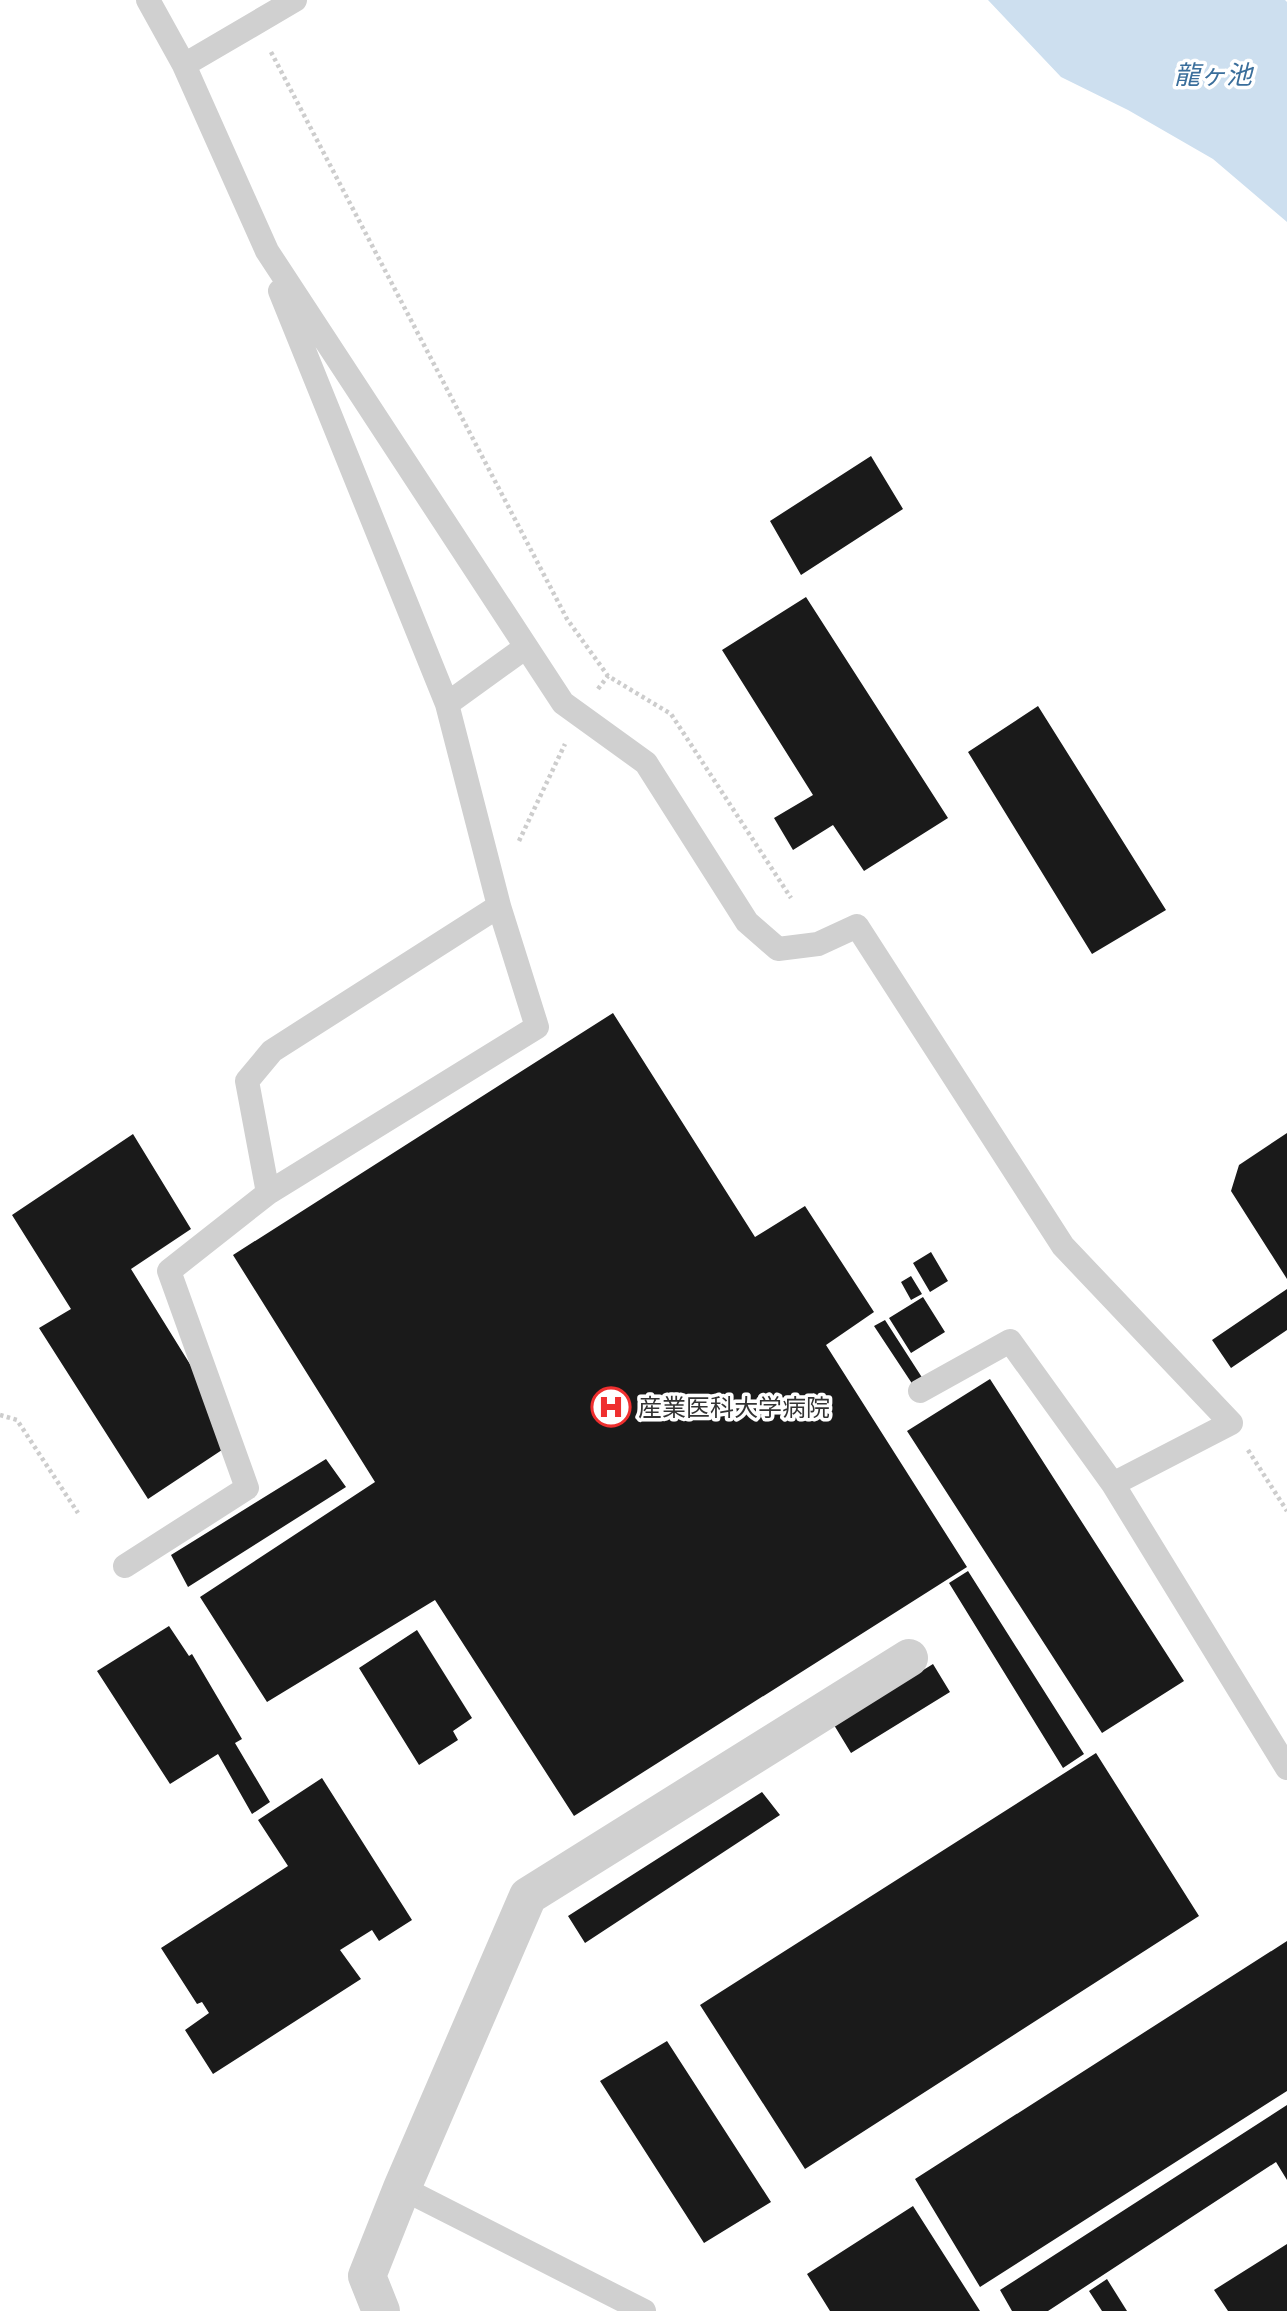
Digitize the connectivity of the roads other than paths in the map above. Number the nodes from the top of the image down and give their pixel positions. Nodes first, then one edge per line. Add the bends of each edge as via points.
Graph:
1 (148, 0) edge
2 (295, 0) edge
3 (184, 65) junction
4 (267, 251) junction
5 (526, 647) junction
6 (447, 704) junction
7 (499, 906) junction
8 (268, 1193) junction
9 (920, 1391) dead end
10 (1113, 1484) junction
11 (125, 1566) dead end
12 (909, 1658) dead end
13 (1287, 1768) edge
14 (402, 2189) junction
15 (381, 2311) edge
16 (644, 2311) edge

1 - 3 lane
2 - 3 lane
3 - 4 lane
4 - 5 lane
4 - 6 lane
5 - 6 lane
5 - 10 lane via 563,703 646,763 747,922 778,949 818,944 857,926 1063,1246 1231,1423
6 - 7 lane
7 - 8 lane via 272,1051 247,1081
7 - 8 lane via 537,1027
8 - 11 lane via 169,1272 247,1488
9 - 10 lane via 1010,1341
10 - 13 lane
12 - 14 street via 528,1896
14 - 15 street via 367,2276
14 - 16 lane

